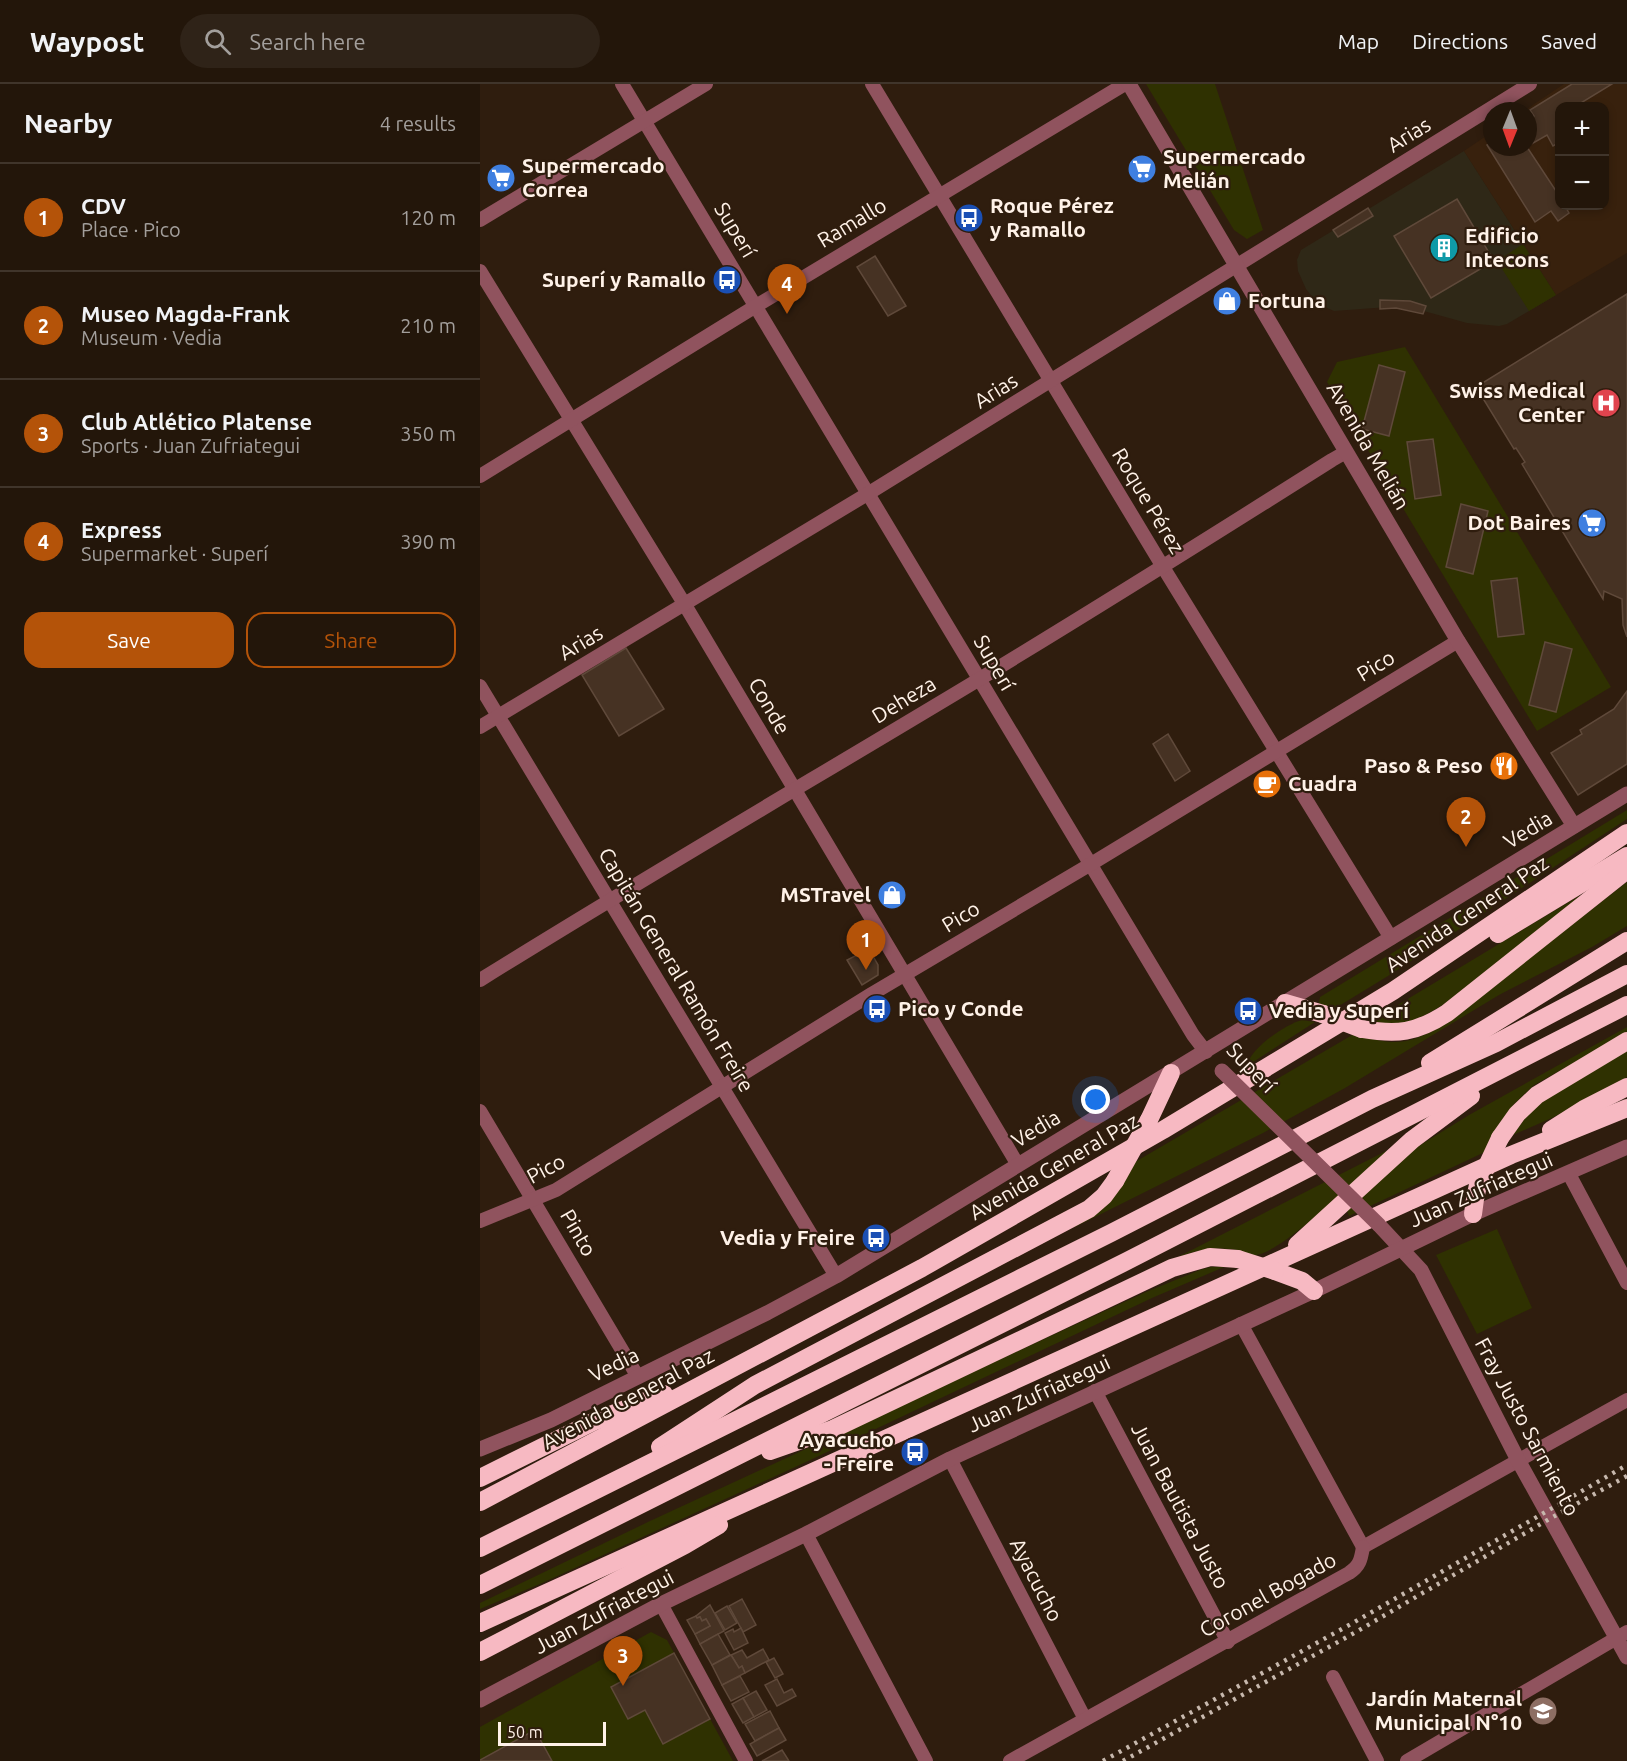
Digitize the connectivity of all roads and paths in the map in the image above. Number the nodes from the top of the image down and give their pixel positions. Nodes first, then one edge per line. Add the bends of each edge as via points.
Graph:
1 (622, 84) edge
2 (706, 84) edge
3 (872, 84) edge
4 (1127, 84) edge
5 (1530, 84) edge
6 (645, 122) junction
7 (939, 196) junction
8 (480, 220) edge
9 (1236, 267) junction
10 (480, 272) edge
11 (756, 306) junction
12 (1052, 381) junction
13 (571, 422) junction
14 (1346, 452) junction
15 (480, 476) edge
16 (869, 493) junction
17 (1163, 567) junction
18 (685, 604) junction
19 (1458, 640) junction
20 (979, 680) junction
21 (480, 686) edge
22 (498, 717) junction
23 (480, 727) edge
24 (1276, 752) junction
25 (794, 790) junction
26 (1627, 794) edge
27 (1574, 826) junction
28 (1625, 834) edge
29 (1627, 856) edge
30 (1091, 864) junction
31 (1627, 870) edge
32 (609, 900) junction
33 (1391, 938) junction
34 (1627, 941) edge
35 (1627, 974) edge
36 (906, 975) junction
37 (480, 980) edge
38 (1394, 991) junction
39 (1285, 1002) junction
40 (1627, 1005) edge
41 (1627, 1041) edge
42 (1206, 1052) junction
43 (1512, 1065) junction
44 (1171, 1073) junction
45 (723, 1086) junction
46 (1627, 1087) edge
47 (1372, 1098) junction
48 (1627, 1108) edge
49 (480, 1111) edge
50 (1627, 1147) edge
51 (1511, 1155) junction
52 (1018, 1165) junction
53 (1569, 1174) junction
54 (534, 1199) junction
55 (1473, 1214) junction
56 (480, 1221) edge
57 (1379, 1225) joint
58 (1402, 1249) junction
59 (1273, 1267) junction
60 (836, 1276) junction
61 (1627, 1283) edge
62 (1314, 1291) junction
63 (1241, 1324) junction
64 (741, 1365) junction
65 (638, 1377) junction
66 (1095, 1391) junction
67 (1627, 1400) edge
68 (480, 1449) edge
69 (950, 1459) junction
70 (1518, 1460) junction
71 (705, 1472) junction
72 (480, 1478) edge
73 (793, 1481) junction
74 (591, 1492) junction
75 (480, 1502) edge
76 (806, 1534) junction
77 (1363, 1547) junction
78 (480, 1548) edge
79 (480, 1585) edge
80 (661, 1604) junction
81 (480, 1623) edge
82 (1622, 1635) edge
83 (1228, 1642) junction
84 (480, 1652) edge
85 (1627, 1657) edge
86 (1333, 1677) dead end
87 (480, 1700) edge
88 (1085, 1719) junction
89 (746, 1761) edge
90 (926, 1761) edge
91 (1010, 1761) edge
92 (1377, 1761) edge
93 (1407, 1761) edge

1 - 6 street, Superí
2 - 6 street
3 - 7 street, Roque Pérez
4 - 7 street, Ramallo
4 - 9 street, Avenida Melián
5 - 9 street, Arias
6 - 8 street
6 - 11 street, Superí
7 - 11 street, Ramallo
7 - 12 street, Roque Pérez
9 - 12 street, Arias
9 - 14 street, Avenida Melián
10 - 13 street, Conde
11 - 13 street, Ramallo
11 - 16 street, Superí
12 - 16 street, Arias
12 - 17 street, Roque Pérez
13 - 15 street, Ramallo
13 - 18 street, Conde
14 - 17 street, Deheza
14 - 19 street, Avenida Melián
16 - 18 street, Arias
16 - 20 street, Superí
17 - 20 street, Deheza
17 - 24 street, Roque Pérez
18 - 22 street, Arias
18 - 25 street, Conde
19 - 24 street, Pico
19 - 27 street, Avenida Melián
20 - 25 street, Deheza
20 - 30 street, Superí
21 - 22 street, Capitán General Ramón Freire
22 - 23 street, Arias
22 - 32 street, Capitán General Ramón Freire
24 - 30 street, Pico
24 - 33 street, Roque Pérez
25 - 32 street, Deheza
25 - 36 street, Conde
26 - 27 street, Vedia
27 - 33 street, Vedia
28 - 38 highway, Avenida General Paz
29 - 38 highway via 1432,973
30 - 36 street, Pico
30 - 42 street, Superí
31 - 39 highway, bridge via 1428,1025 1408,1032 1386,1033 1362,1029
32 - 37 street, Deheza
32 - 45 street, Capitán General Ramón Freire
33 - 39 street, Vedia
34 - 47 highway
35 - 47 highway via 1496,1043
36 - 45 street, Pico
36 - 52 street, Conde
38 - 64 highway, Avenida General Paz via 1163,1131
39 - 42 street, Vedia
40 - 43 highway
41 - 55 highway, bridge via 1537,1095 1517,1114 1500,1138 1478,1185
42 - 44 street, Vedia
42 - 57 street, Superí, bridge
43 - 59 highway via 1412,1140
43 - 71 highway
44 - 52 street, Vedia
44 - 74 highway, bridge via 1115,1181 1089,1209 755,1385
45 - 54 street, Pico via 556,1190
45 - 60 street, Capitán General Ramón Freire
46 - 51 highway
47 - 74 highway
48 - 51 highway
49 - 54 street, Pinto
50 - 53 street, Juan Zufriategui
51 - 59 highway
52 - 60 street, Vedia
53 - 55 street, Juan Zufriategui
53 - 61 street
54 - 56 street, Pico
54 - 65 street, Pinto
55 - 58 street, Juan Zufriategui
57 - 58 street, Fray Justo Sarmiento
58 - 62 street, Juan Zufriategui
58 - 70 street, Fray Justo Sarmiento via 1421,1270
59 - 62 highway
59 - 71 highway, bridge via 1210,1257 1173,1268 833,1429
59 - 73 highway
60 - 65 street, Vedia
62 - 63 street, Juan Zufriategui
63 - 66 street, Juan Zufriategui
63 - 77 street
64 - 72 highway via 595,1421
64 - 75 highway, Avenida General Paz
65 - 68 street, Vedia via 551,1420
66 - 69 street, Juan Zufriategui
66 - 83 street, Juan Bautista Justo
67 - 70 street, Coronel Bogado
69 - 76 street, Juan Zufriategui
69 - 88 street, Ayacucho
70 - 77 street, Coronel Bogado
70 - 82 street, Fray Justo Sarmiento
71 - 79 highway
73 - 81 highway
73 - 84 highway via 685,1545
74 - 78 highway
76 - 80 street, Juan Zufriategui
76 - 90 street
77 - 83 street, Coronel Bogado via 1356,1569
80 - 87 street, Juan Zufriategui
80 - 89 street
82 - 85 street, Fray Justo Sarmiento
82 - 93 street
83 - 88 street, Coronel Bogado
86 - 92 street
88 - 91 street, Coronel Bogado

